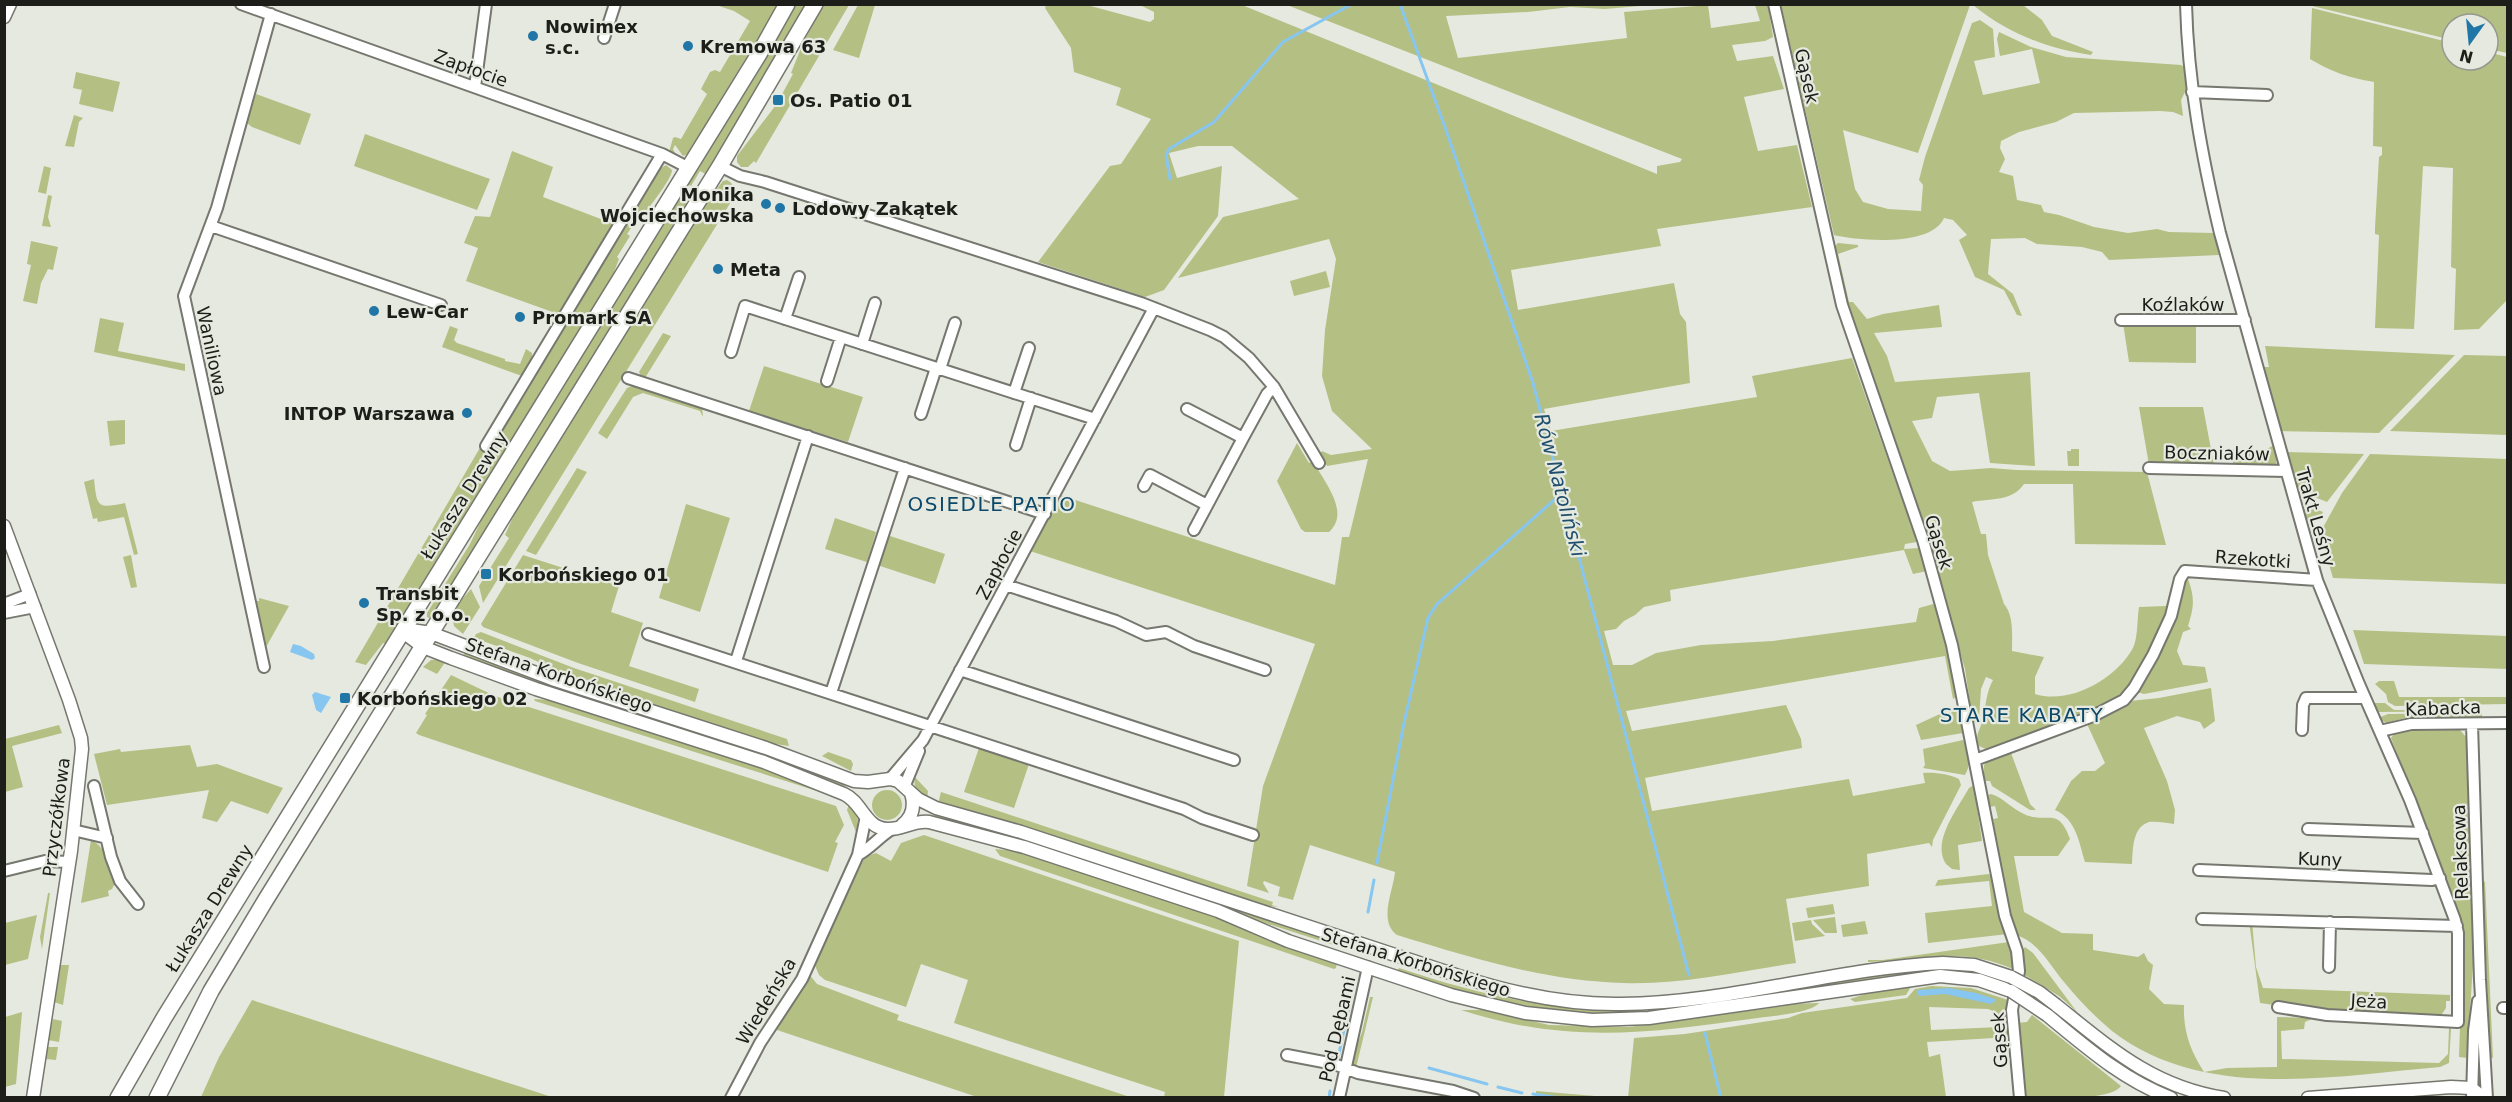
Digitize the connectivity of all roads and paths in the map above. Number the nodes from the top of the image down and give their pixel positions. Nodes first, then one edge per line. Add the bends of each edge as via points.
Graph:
1 (241, 4) edge
2 (486, 4) edge
3 (615, 4) edge
4 (787, 4) edge
5 (815, 4) edge
6 (1774, 4) edge
7 (2186, 4) edge
8 (271, 14) junction
9 (604, 38) dead end
10 (475, 87) junction
11 (2192, 92) junction
12 (2267, 95) dead end
13 (662, 154) junction
14 (720, 166) junction
15 (689, 168) junction
16 (211, 226) junction
17 (799, 277) dead end
18 (875, 303) dead end
19 (441, 305) dead end
20 (1154, 308) junction
21 (785, 319) junction
22 (2121, 320) dead end
23 (2246, 320) junction
24 (955, 323) dead end
25 (841, 337) junction
26 (862, 344) junction
27 (1029, 348) dead end
28 (731, 352) dead end
29 (938, 368) junction
30 (628, 378) dead end
31 (827, 381) dead end
32 (1274, 387) junction
33 (1014, 393) junction
34 (1031, 398) junction
35 (1187, 409) dead end
36 (921, 414) dead end
37 (1095, 419) junction
38 (808, 436) junction
39 (1243, 438) junction
40 (1016, 445) dead end
41 (486, 446) dead end
42 (1319, 463) dead end
43 (904, 468) junction
44 (2149, 468) dead end
45 (2286, 471) junction
46 (1144, 486) dead end
47 (1207, 505) junction
48 (1044, 514) junction
49 (4, 526) edge
50 (1194, 530) dead end
51 (2317, 580) junction
52 (1006, 585) junction
53 (30, 594) junction
54 (4, 604) edge
55 (35, 607) junction
56 (4, 613) edge
57 (403, 632) junction
58 (648, 634) dead end
59 (427, 640) junction
60 (736, 662) junction
61 (264, 667) dead end
62 (960, 670) junction
63 (1264, 670) dead end
64 (831, 693) junction
65 (2365, 699) junction
66 (2508, 723) edge
67 (2472, 724) junction
68 (931, 725) junction
69 (2302, 730) dead end
70 (2380, 731) junction
71 (923, 740) junction
72 (1234, 760) dead end
73 (1975, 760) junction
74 (884, 780) junction
75 (94, 786) dead end
76 (908, 789) junction
77 (866, 816) junction
78 (895, 828) junction
79 (2308, 829) dead end
80 (73, 830) junction
81 (2423, 833) junction
82 (1253, 835) dead end
83 (106, 838) junction
84 (858, 855) junction
85 (69, 862) junction
86 (2199, 870) dead end
87 (4, 871) edge
88 (2440, 878) junction
89 (138, 904) dead end
90 (2202, 919) dead end
91 (2330, 922) junction
92 (2457, 926) junction
93 (1372, 948) junction
94 (1368, 967) junction
95 (2329, 967) dead end
96 (2480, 980) junction
97 (2278, 1007) dead end
98 (2458, 1022) joint
99 (1287, 1054) dead end
100 (1344, 1067) junction
101 (35, 1095) edge
102 (2478, 1095) edge
103 (118, 1098) edge
104 (157, 1098) edge
105 (731, 1098) edge
106 (1339, 1098) edge
107 (1474, 1098) edge
108 (2020, 1098) edge
109 (2171, 1098) edge
110 (2224, 1098) edge
111 (2308, 1098) edge

1 - 8 street, Zapłocie
2 - 10 street
3 - 9 street
4 - 15 main road, Łukasza Drewny
5 - 14 main road
6 - 73 street, Gąsek via 1842,305 1923,540 1952,645
7 - 11 street, Trakt Leśny
8 - 10 street, Zapłocie
8 - 16 street, Waniliowa
10 - 13 street, Zapłocie
11 - 12 street
11 - 23 street, Trakt Leśny via 2217,222
13 - 15 street, Zapłocie
13 - 41 street
14 - 20 street via 740,176
14 - 59 main road
15 - 57 main road, Łukasza Drewny
16 - 19 street
16 - 61 street, Waniliowa via 185,290 185,304 195,328
17 - 21 street
18 - 26 street
20 - 32 street via 1224,337
20 - 37 street, Zapłocie
21 - 25 street
21 - 28 street via 745,306
22 - 23 street, Koźlaków
23 - 45 street, Trakt Leśny
24 - 29 street
25 - 26 street
25 - 31 street
26 - 29 street
27 - 33 street
29 - 33 street
29 - 36 street
30 - 38 street
32 - 39 street
32 - 42 street
33 - 34 street
34 - 37 street
34 - 40 street
35 - 39 street
37 - 48 street, Zapłocie
38 - 43 street
38 - 60 street
39 - 47 street
43 - 48 street
43 - 64 street
44 - 45 street, Boczniaków
45 - 51 street, Trakt Leśny
46 - 47 street via 1150,475
47 - 50 street
48 - 52 street, Zapłocie
49 - 53 street, Przyczółkowa
51 - 65 street, Trakt Leśny
51 - 73 street, Rzekotki via 2187,571 2181,576 2171,616 2153,655 2124,700 2093,716
52 - 62 street, Zapłocie
52 - 63 street via 1116,621 1146,635 1166,632
53 - 54 street
53 - 55 street, Przyczółkowa
55 - 56 street
55 - 80 street, Przyczółkowa via 81,738
57 - 59 street, Stefana Korbońskiego
57 - 103 main road, Łukasza Drewny
58 - 60 street
59 - 74 street, Stefana Korbońskiego via 766,748 843,777 861,782
59 - 77 street, Stefana Korbońskiego via 536,689 772,765 848,796
59 - 104 main road via 211,991
60 - 64 street
62 - 68 street, Zapłocie
62 - 72 street
64 - 68 street
65 - 69 street via 2306,698
65 - 70 street, Trakt Leśny
66 - 67 street, Kabacka
67 - 70 street, Kabacka via 2411,724
67 - 96 street, Relaksowa
68 - 71 street, Zapłocie
68 - 82 street
70 - 81 street, Trakt Leśny
71 - 74 street, Zapłocie
71 - 76 street, Zapłocie
73 - 108 street, Gąsek via 2005,915 2017,951 2019,971 2012,1010
74 - 76 street, Stefana Korbońskiego
74 - 77 street via 867,789 863,810
75 - 83 street
76 - 78 street via 913,809 910,817
76 - 93 street, Stefana Korbońskiego via 936,808 1021,832
77 - 78 street, Stefana Korbońskiego via 879,828
77 - 84 street, Wiedeńska
78 - 84 street, Wiedeńska
78 - 94 street, Stefana Korbońskiego via 929,822 1024,847 1218,911 1288,941
79 - 81 street
80 - 83 street
80 - 85 street, Przyczółkowa
81 - 88 street, Trakt Leśny
83 - 89 street via 120,881
84 - 105 street, Wiedeńska via 802,979 760,1043
85 - 87 street via 45,861
85 - 101 street, Przyczółkowa
86 - 88 street, Kuny
88 - 92 street, Trakt Leśny
90 - 91 street
91 - 92 street
91 - 95 street
92 - 98 street, Trakt Leśny
93 - 94 street
93 - 110 street, Stefana Korbońskiego, bridge via 1506,990 1586,1003 1674,1001 1928,963 1992,969 2039,992 2140,1069 2189,1090
94 - 100 street, Pod Dębami
94 - 109 street, Stefana Korbońskiego, bridge via 1501,1009 1592,1020 1668,1016 1940,976 1979,980 2011,991 2120,1072
96 - 102 street, Relaksowa via 2474,1031
96 - 102 street, Relaksowa via 2487,1079
97 - 98 street, Jeża via 2327,1015
99 - 100 street
100 - 106 street, Pod Dębami
100 - 107 street
102 - 111 street via 2445,1087

